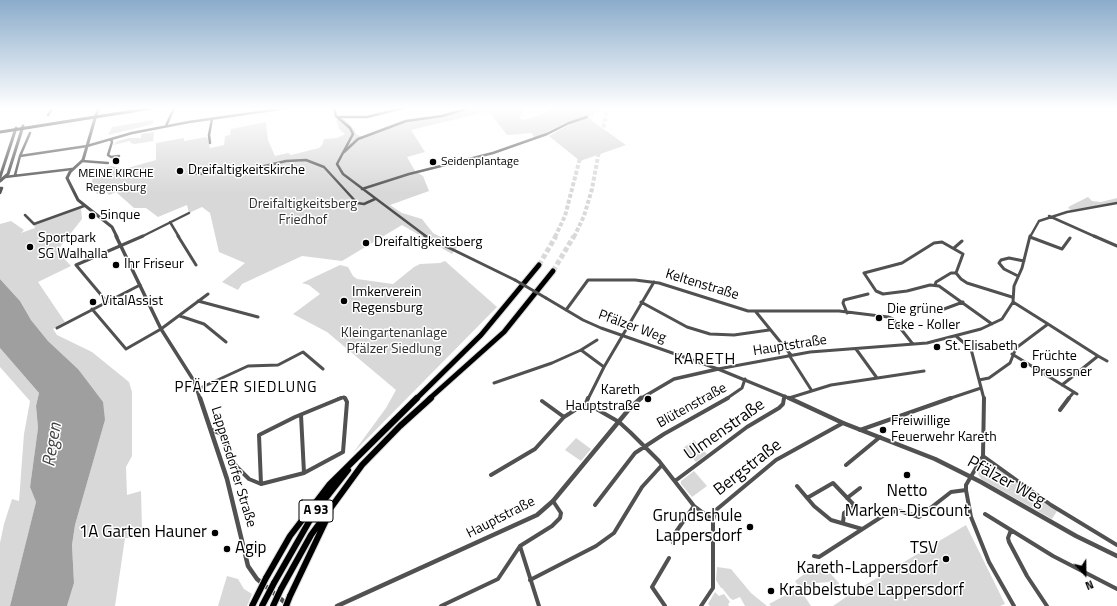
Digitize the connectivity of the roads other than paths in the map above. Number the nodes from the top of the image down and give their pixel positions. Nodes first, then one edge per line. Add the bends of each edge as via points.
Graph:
1 (14, 136) edge
2 (20, 136) edge
3 (29, 136) edge
4 (90, 136) edge
5 (123, 136) edge
6 (209, 136) edge
7 (352, 136) edge
8 (365, 136) edge
9 (541, 136) edge
10 (111, 139) junction
11 (210, 143) dead end
12 (87, 146) junction
13 (342, 153) junction
14 (20, 156) junction
15 (119, 156) dead end
16 (82, 161) junction
17 (108, 163) dead end
18 (72, 169) junction
19 (189, 174) dead end
20 (15, 175) junction
21 (7, 176) junction
22 (0, 177) edge
23 (0, 182) edge
24 (0, 188) edge
25 (362, 189) junction
26 (0, 193) edge
27 (375, 199) junction
28 (1117, 203) edge
29 (84, 206) junction
30 (189, 213) dead end
31 (25, 215) dead end
32 (1049, 216) junction
33 (170, 222) junction
34 (1030, 237) junction
35 (1070, 238) dead end
36 (962, 241) dead end
37 (121, 244) junction
38 (1117, 246) edge
39 (954, 248) junction
40 (1024, 261) junction
41 (196, 264) dead end
42 (539, 265) tunnel mouth
43 (554, 271) tunnel mouth
44 (956, 272) junction
45 (1018, 276) junction
46 (654, 282) junction
47 (935, 285) junction
48 (140, 286) junction
49 (208, 294) dead end
50 (868, 294) dead end
51 (1012, 297) junction
52 (198, 301) junction
53 (107, 302) junction
54 (641, 302) junction
55 (963, 302) junction
56 (1013, 302) junction
57 (92, 309) junction
58 (566, 310) junction
59 (756, 312) junction
60 (936, 312) dead end
61 (847, 313) junction
62 (180, 316) junction
63 (258, 317) dead end
64 (992, 324) junction
65 (1048, 324) junction
66 (57, 328) dead end
67 (161, 329) junction
68 (769, 330) junction
69 (622, 336) junction
70 (956, 336) junction
71 (598, 340) dead end
72 (226, 342) dead end
73 (912, 343) junction
74 (856, 349) junction
75 (581, 350) junction
76 (1012, 354) junction
77 (790, 355) junction
78 (1098, 356) junction
79 (1107, 361) dead end
80 (604, 367) junction
81 (323, 369) dead end
82 (718, 369) junction
83 (924, 371) dead end
84 (877, 378) junction
85 (745, 379) junction
86 (979, 380) junction
87 (494, 383) dead end
88 (1062, 385) junction
89 (981, 388) junction
90 (198, 389) junction
91 (812, 391) junction
92 (787, 397) junction
93 (542, 401) dead end
94 (586, 404) junction
95 (1060, 410) dead end
96 (301, 415) junction
97 (564, 416) junction
98 (619, 422) junction
99 (843, 423) junction
100 (212, 430) junction
101 (860, 430) junction
102 (880, 437) junction
103 (369, 446) junction
104 (644, 446) junction
105 (983, 456) junction
106 (662, 465) junction
107 (846, 465) dead end
108 (304, 473) junction
109 (491, 475) dead end
110 (971, 477) junction
111 (675, 481) junction
112 (261, 484) junction
113 (797, 486) dead end
114 (860, 488) dead end
115 (966, 490) junction
116 (340, 494) junction
117 (807, 498) junction
118 (847, 498) junction
119 (553, 501) junction
120 (595, 505) dead end
121 (694, 506) junction
122 (985, 514) dead end
123 (713, 520) junction
124 (844, 523) junction
125 (862, 529) junction
126 (1011, 530) junction
127 (674, 544) dead end
128 (1117, 545) edge
129 (520, 546) junction
130 (814, 556) dead end
131 (1117, 556) edge
132 (669, 558) dead end
133 (530, 580) junction
134 (1117, 588) edge
135 (252, 606) edge
136 (262, 606) edge
137 (273, 606) edge
138 (287, 606) edge
139 (337, 606) edge
140 (441, 606) edge
141 (539, 606) edge
142 (665, 606) edge
143 (701, 606) edge
144 (1014, 606) edge
145 (1047, 606) edge

1 - 22 street
2 - 21 street
3 - 14 street
4 - 12 street
5 - 10 street
6 - 11 street
7 - 13 street
8 - 13 street via 358,139
9 - 25 street via 493,153 409,174
10 - 12 street
10 - 15 street via 108,154 111,157
12 - 14 street
12 - 16 street
13 - 25 street, Pfälzer Weg via 338,168
14 - 20 street
16 - 17 street
16 - 18 street
18 - 20 street
18 - 29 street, Lappersdorfer Straße via 67,178 78,200
19 - 27 street via 239,172 286,161 306,160 324,167 357,203 364,204
20 - 21 street
21 - 22 street
21 - 23 street
24 - 26 street
25 - 27 street, Pfälzer Weg
27 - 58 street, Pfälzer Weg, bridge via 424,235 498,270
28 - 32 street
29 - 31 street via 34,224
29 - 37 street, Lappersdorfer Straße via 109,223
30 - 33 street
32 - 34 street via 1034,226
32 - 38 street
33 - 37 street
33 - 41 street
34 - 35 street via 1062,249
34 - 40 street
36 - 39 street
37 - 48 street, Lappersdorfer Straße
37 - 53 street via 76,265
39 - 44 street via 964,256
39 - 47 street via 937,242 907,261 867,271 864,275 876,291 883,294
40 - 45 street
40 - 45 street via 1009,258 999,263 1004,269
42 - 103 highway, A 93 via 497,317
43 - 116 highway, A 93 via 509,327 400,426 362,466
44 - 47 street via 936,282
44 - 51 street via 967,282
45 - 51 street
46 - 54 street
46 - 58 street, Keltenstraße via 588,280
46 - 59 street, Keltenstraße
47 - 55 street
48 - 53 street
48 - 67 street, Lappersdorfer Straße
49 - 52 street
50 - 61 street via 844,300
51 - 56 street
52 - 62 street
52 - 63 street
53 - 57 street
54 - 68 street via 679,323 710,334 734,336
54 - 69 street
55 - 60 street
55 - 64 street
56 - 64 street, Hauptstraße via 1002,319
56 - 65 street
57 - 66 street
57 - 67 street via 126,349
58 - 69 street, Pfälzer Weg via 584,321
59 - 61 street, Keltenstraße via 810,310
59 - 68 street
61 - 73 street, Keltenstraße via 893,319
62 - 67 street
62 - 72 street via 204,324
64 - 70 street, Hauptstraße
65 - 76 street via 1016,348
65 - 78 street
67 - 90 street, Lappersdorfer Straße
68 - 77 street
69 - 80 street
69 - 82 street, Pfälzer Weg
70 - 73 street, Hauptstraße via 928,343
70 - 86 street via 971,349
71 - 75 street
73 - 74 street, Hauptstraße
74 - 77 street, Hauptstraße
74 - 84 street
75 - 80 street
75 - 87 street
76 - 86 street via 1010,363 989,378
76 - 88 street
77 - 82 street, Hauptstraße
77 - 91 street
78 - 79 street
78 - 88 street
80 - 94 street
81 - 90 street via 303,352 278,365 248,366
82 - 85 street, Pfälzer Weg
82 - 98 street, Hauptstraße via 674,379 660,385 637,402
83 - 84 street
84 - 91 street via 831,385
85 - 92 street, Pfälzer Weg
85 - 104 street, Blütenstraße via 742,388 736,394
86 - 89 street
88 - 95 street via 1075,393
89 - 101 street
89 - 105 street via 984,399
90 - 100 street, Lappersdorfer Straße
91 - 92 street
92 - 99 street, Pfälzer Weg
92 - 111 street, Ulmenstraße via 779,408 747,427
93 - 97 street
94 - 97 street
94 - 98 street
96 - 108 street
96 - 108 street via 344,397 347,402 343,452
96 - 112 street via 259,435
97 - 109 street via 534,449
98 - 104 street
98 - 119 street, Hauptstraße
99 - 101 street, Pfälzer Weg
99 - 123 street, Bergstraße via 776,460 719,507 714,513
100 - 112 street via 221,434 237,467 249,479
100 - 138 street, Lappersdorfer Straße via 228,481 248,566 257,579
101 - 102 street, Pfälzer Weg
102 - 107 street
102 - 110 street, Pfälzer Weg via 911,448
103 - 135 highway, bridge via 314,502 290,536
103 - 136 highway, A 93, bridge via 314,513
104 - 106 street
104 - 120 street, Blütenstraße via 635,453
105 - 110 street
105 - 128 street via 1051,504
106 - 111 street
106 - 133 street via 642,487 611,535 596,546
108 - 112 street
110 - 115 street
110 - 131 street, Pfälzer Weg
111 - 121 street
113 - 117 street
114 - 118 street
115 - 125 street via 951,492 919,517 895,510
115 - 144 street via 971,517 982,547
116 - 137 highway, A 93, bridge via 311,535
116 - 138 highway, bridge
117 - 118 street via 833,483
117 - 124 street via 831,520
118 - 124 street via 855,506 844,514
119 - 129 street via 561,513 560,518
119 - 139 street, Hauptstraße via 529,519
121 - 123 street
121 - 127 street via 672,539
122 - 126 street
123 - 143 street via 713,588
124 - 125 street
125 - 130 street via 819,557
126 - 134 street via 1053,556
126 - 145 street via 1009,542
129 - 133 street
129 - 140 street via 498,579
132 - 142 street via 652,587
133 - 141 street

